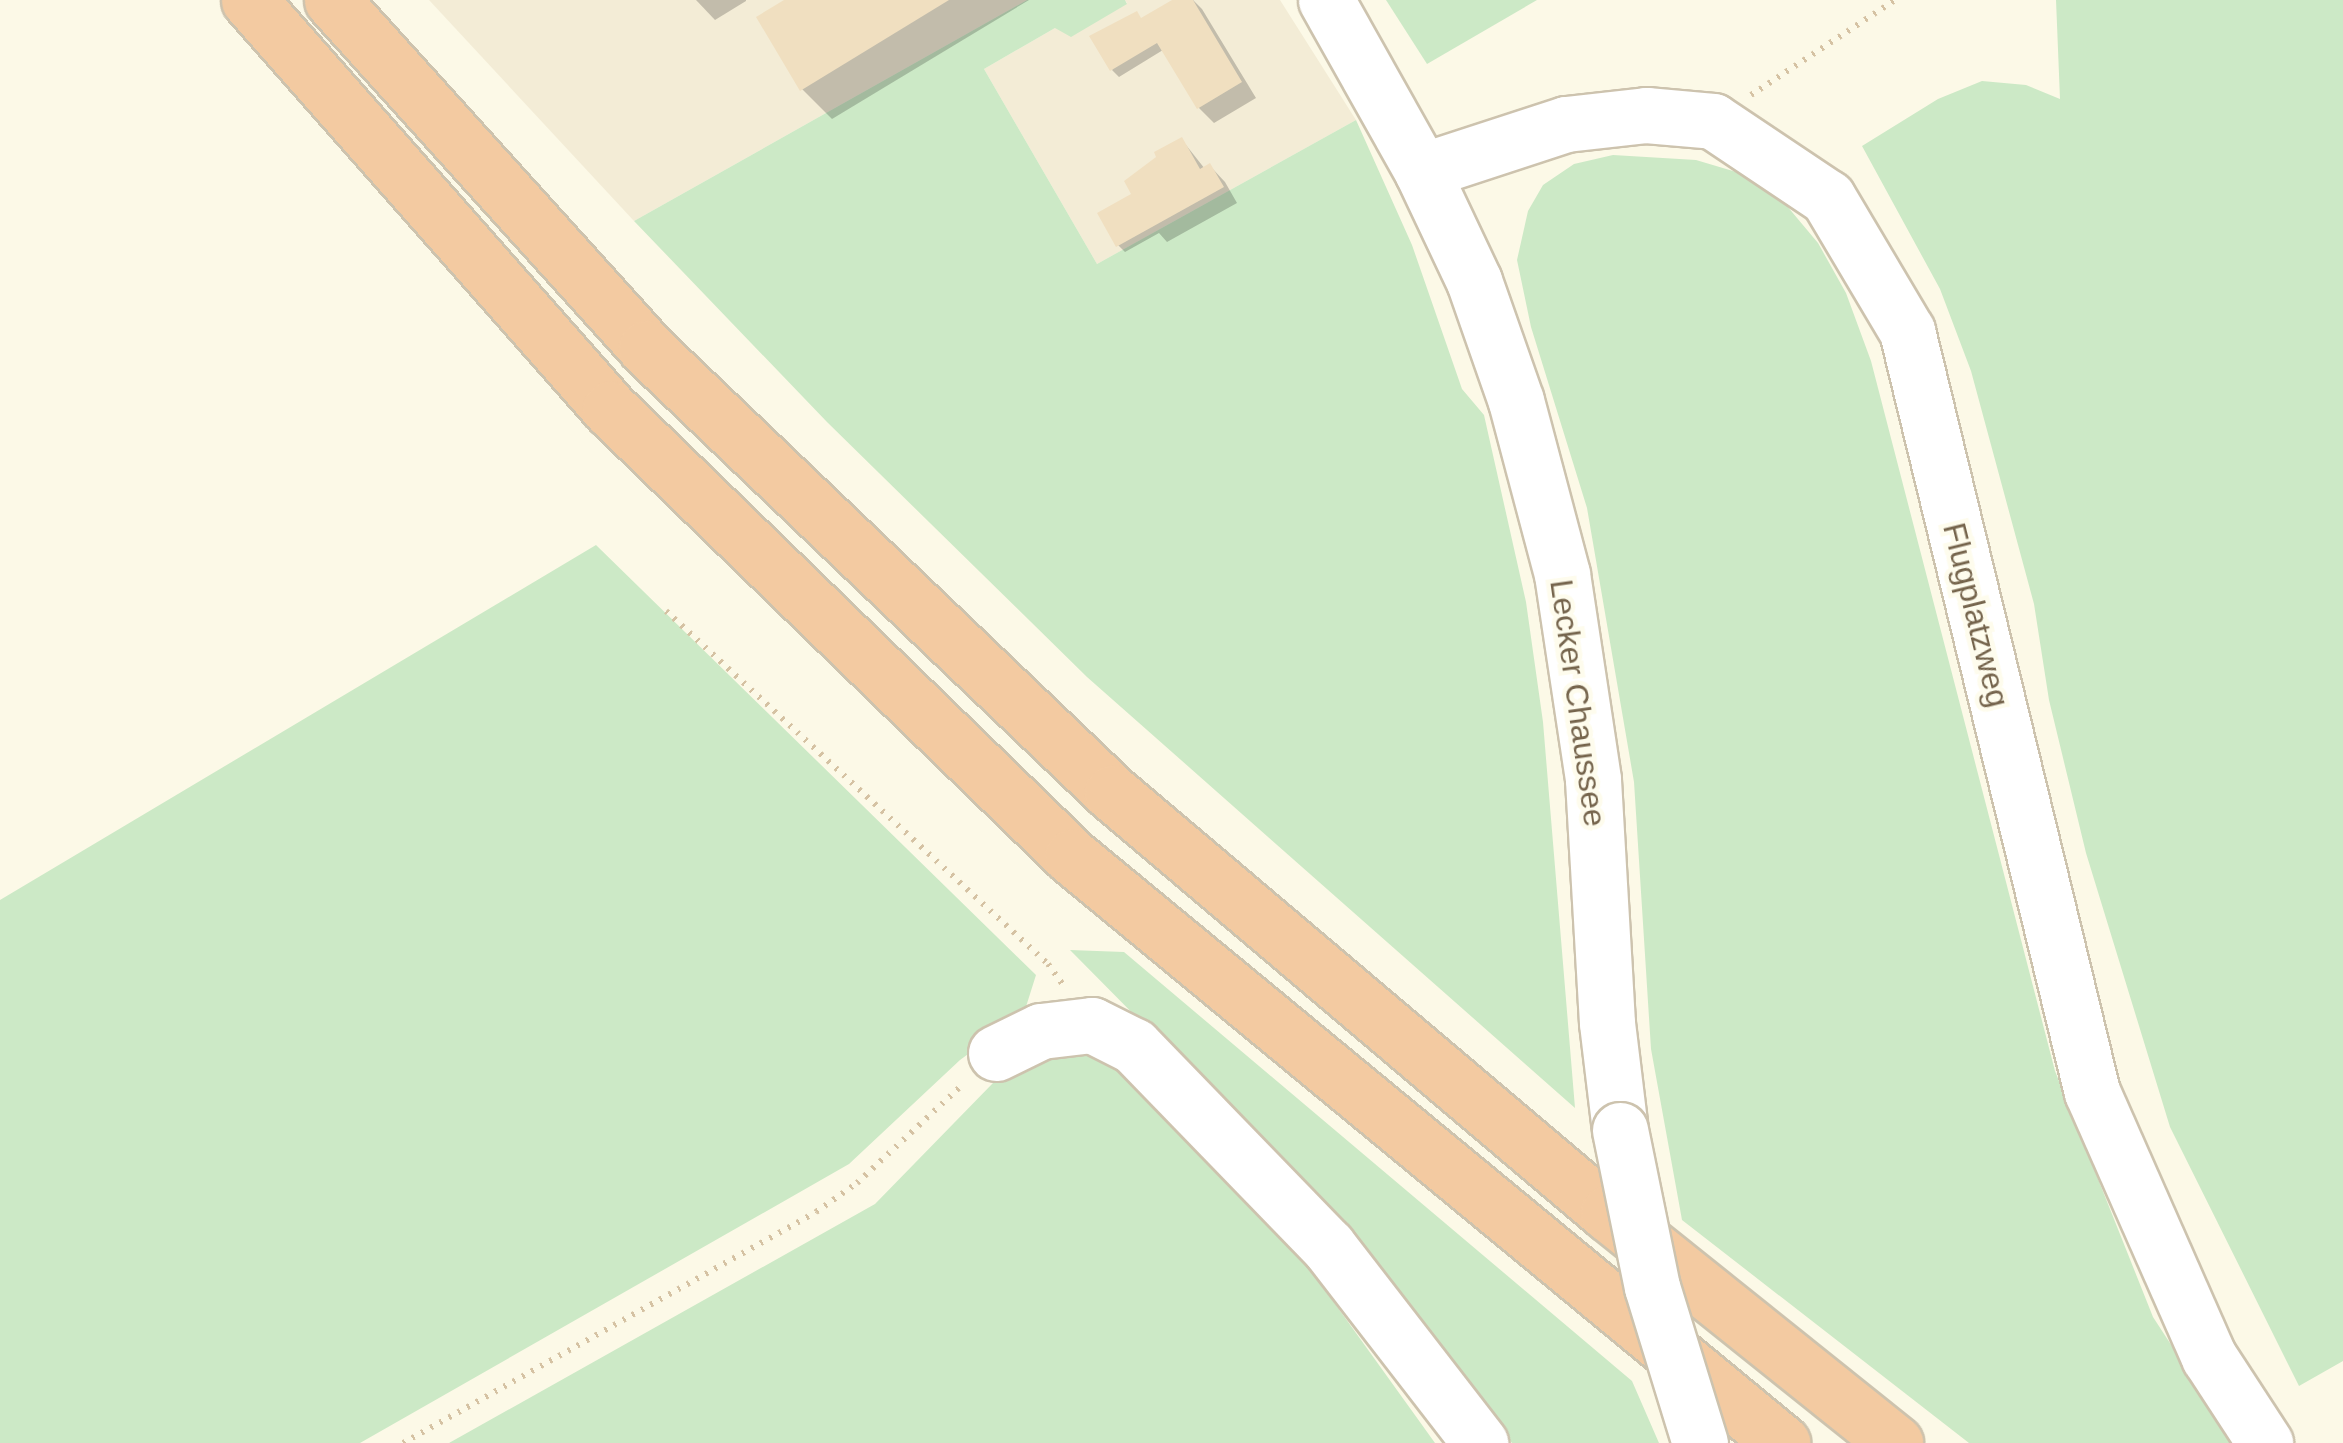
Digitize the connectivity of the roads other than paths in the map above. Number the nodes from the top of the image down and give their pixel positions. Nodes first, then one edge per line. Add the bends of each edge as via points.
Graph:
1 (249, 0) edge
2 (332, 0) edge
3 (1326, 0) edge
4 (1422, 171) junction
5 (996, 1053) road end
6 (1480, 1443) edge
7 (1700, 1443) edge
8 (1782, 1443) edge
9 (1895, 1443) edge
10 (2265, 1443) edge

1 - 8 highway via 610,409 1072,856
2 - 9 highway via 646,348 1112,792 1608,1213
3 - 4 street, Lecker Chaussee
4 - 7 street, Lecker Chaussee, bridge via 1474,281 1516,401 1562,574 1593,780 1620,1130 1652,1287
4 - 10 street, Flugplatzweg via 1566,124 1646,115 1713,121 1828,198 1907,331 2092,1092 2209,1356
5 - 6 street via 1041,1031 1092,1025 1134,1046 1328,1246

